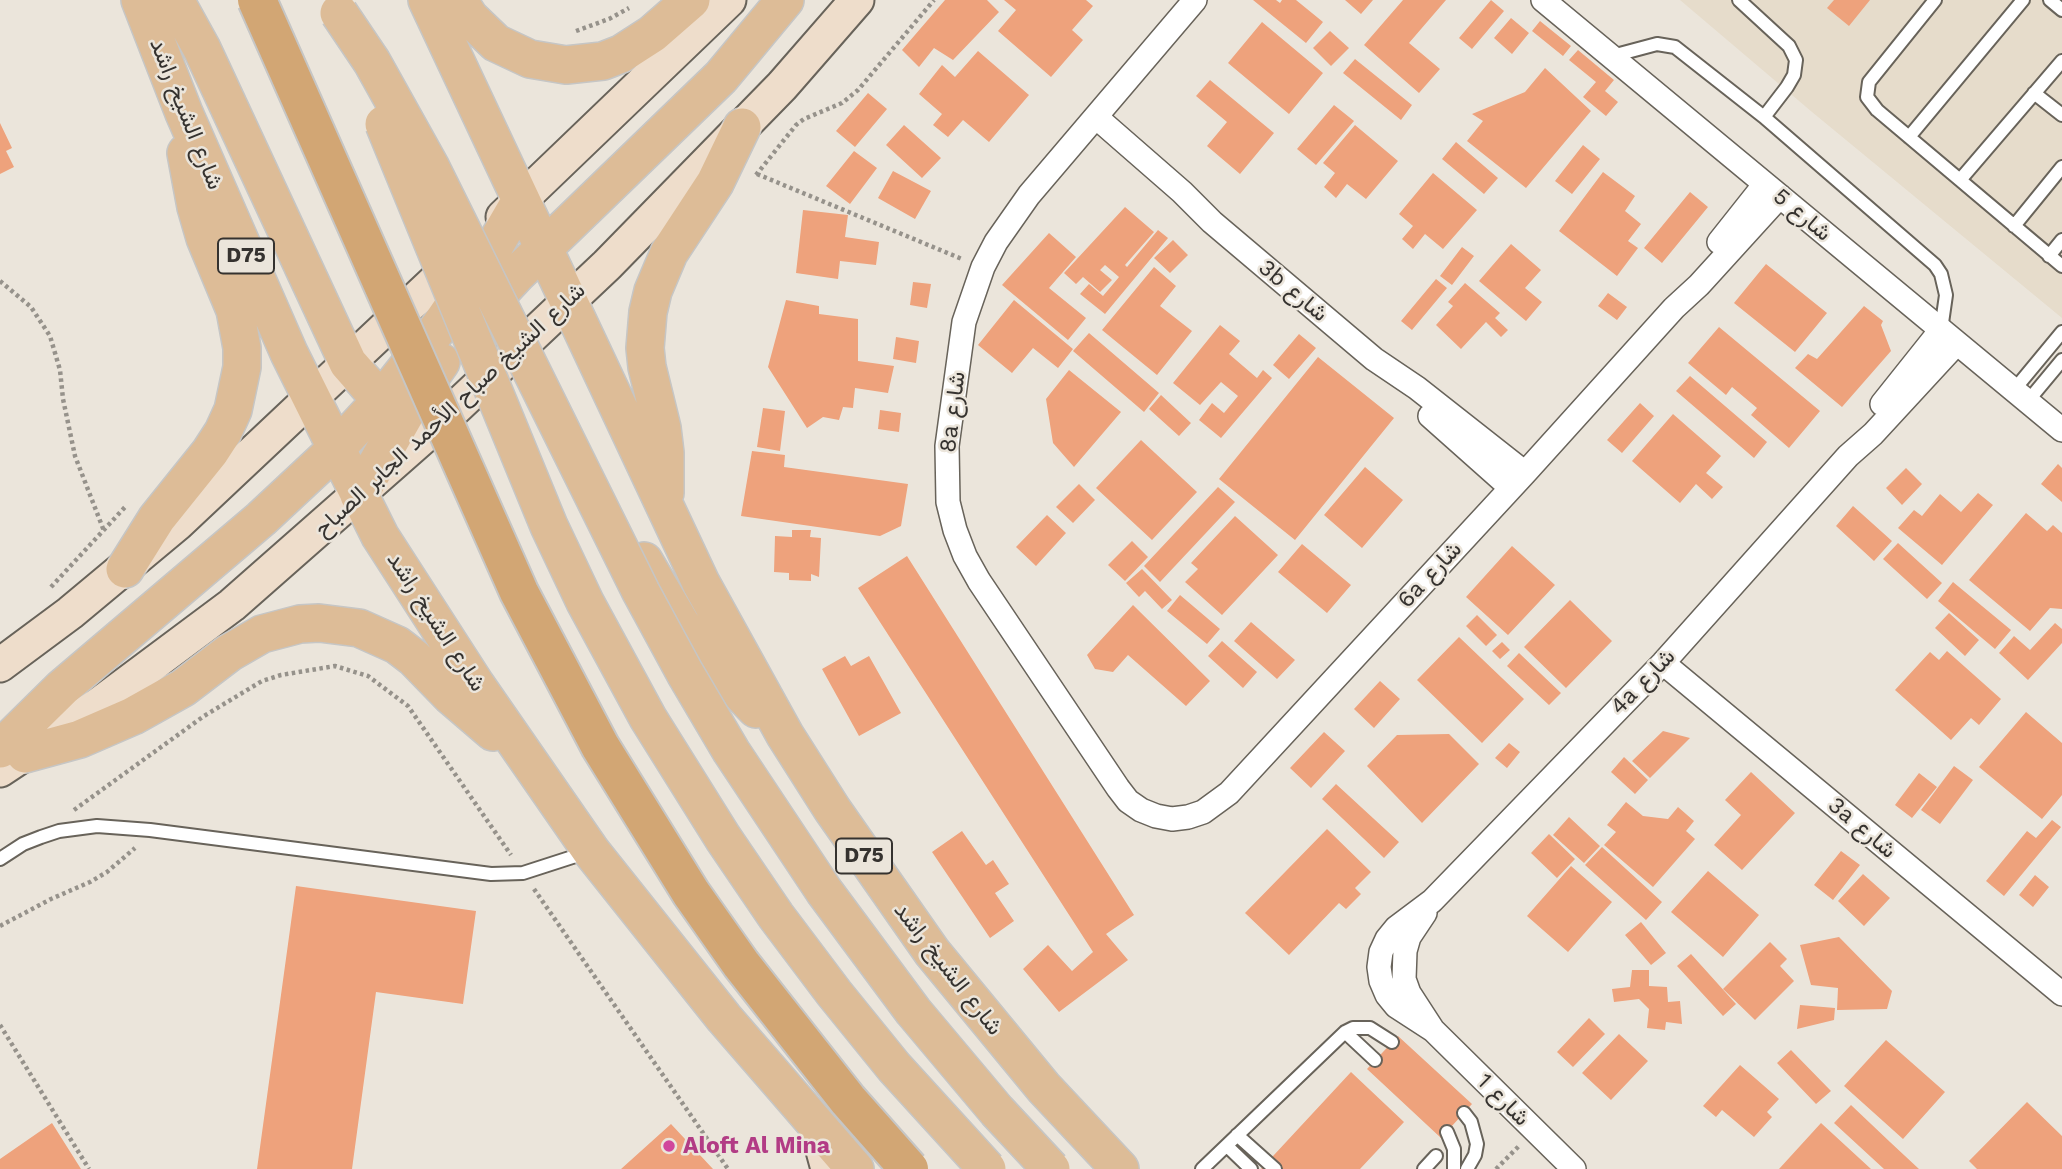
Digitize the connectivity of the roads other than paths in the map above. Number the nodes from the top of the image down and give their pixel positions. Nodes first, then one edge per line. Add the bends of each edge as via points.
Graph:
1 (140, 0) edge
2 (175, 0) edge
3 (257, 0) edge
4 (427, 0) edge
5 (458, 0) edge
6 (691, 0) edge
7 (729, 0) edge
8 (785, 0) edge
9 (857, 0) edge
10 (1195, 0) edge
11 (1543, 0) edge
12 (1739, 0) edge
13 (1935, 0) edge
14 (2023, 0) edge
15 (2050, 0) edge
16 (336, 6) edge
17 (2062, 10) edge
18 (1612, 56) junction
19 (2062, 61) edge
20 (2034, 93) junction
21 (184, 113) junction
22 (2062, 115) edge
23 (1764, 117) junction
24 (1091, 123) junction
25 (742, 127) junction
26 (1909, 137) junction
27 (2062, 167) edge
28 (1960, 180) junction
29 (1772, 190) junction
30 (521, 200) junction
31 (2014, 226) junction
32 (2062, 240) edge
33 (544, 247) junction
34 (2049, 256) junction
35 (2062, 266) edge
36 (464, 290) junction
37 (569, 301) junction
38 (2062, 332) edge
39 (1949, 336) junction
40 (525, 343) junction
41 (2045, 353) junction
42 (348, 363) junction
43 (2061, 364) edge
44 (2021, 396) junction
45 (310, 398) junction
46 (396, 403) junction
47 (449, 414) junction
48 (2062, 430) edge
49 (335, 450) junction
50 (1518, 480) junction
51 (359, 495) junction
52 (664, 504) junction
53 (125, 569) junction
54 (1663, 663) junction
55 (0, 665) edge
56 (785, 735) junction
57 (8, 758) edge
58 (527, 758) junction
59 (1172, 819) joint
60 (591, 851) junction
61 (0, 859) edge
62 (1432, 901) junction
63 (1403, 965) joint
64 (1379, 967) joint
65 (2062, 994) edge
66 (1433, 1030) junction
67 (1345, 1031) junction
68 (1392, 1042) dead end
69 (1375, 1060) dead end
70 (1464, 1113) dead end
71 (816, 1125) junction
72 (1447, 1132) dead end
73 (1237, 1135) junction
74 (1227, 1146) junction
75 (1436, 1156) dead end
76 (828, 1169) edge
77 (855, 1169) edge
78 (909, 1169) edge
79 (987, 1169) edge
80 (1051, 1169) edge
81 (1120, 1169) edge
82 (1202, 1169) edge
83 (1251, 1169) edge
84 (1275, 1169) edge
85 (1424, 1169) edge
86 (1454, 1169) edge
87 (1467, 1169) edge
88 (1574, 1169) edge

1 - 21 main road, شارع الشيخ راشد / D75
2 - 42 main road
3 - 78 highway, bridge via 488,524 600,746 741,964
4 - 30 main road, شارع الشيخ راشد / D75
5 - 6 main road via 496,43 530,59 566,65 621,54
7 - 30 main road
8 - 33 main road via 721,77
9 - 25 main road, شارع الشيخ صباح الأحمد الجابر الصباح
10 - 24 street, 8a شارع
11 - 18 street, شارع 5
12 - 23 lane via 1789,46 1796,60 1794,75
13 - 26 lane via 1873,75 1867,89 1871,104
14 - 26 lane
15 - 17 lane
16 - 79 main road, bridge via 544,513 624,676 776,916 894,1067
16 - 80 main road, bridge via 430,166 642,592 731,751 824,891 913,1011
18 - 23 lane via 1657,44 1675,47
18 - 29 street, شارع 5
19 - 20 lane
20 - 22 lane
20 - 28 lane
21 - 45 main road, شارع الشيخ راشد / D75
21 - 53 main road via 195,207 235,310 242,367 223,432 157,518
23 - 39 lane via 1935,265 1944,284
24 - 50 street, 3b شارع via 1182,191 1212,222 1374,359 1408,397
24 - 59 street, 8a شارع via 1011,218 983,267 964,322 947,446 948,502 965,556 979,581 1118,788 1141,810
25 - 37 main road, شارع الشيخ صباح الأحمد الجابر الصباح
25 - 52 main road via 715,183 669,253 648,312 645,348 662,428
26 - 28 lane
27 - 31 lane
28 - 31 lane
29 - 39 street, شارع 5
29 - 50 street, 6a شارع via 1699,285
30 - 33 main road, شارع الشيخ راشد / D75
30 - 36 main road
31 - 34 lane
32 - 34 lane
33 - 36 main road
33 - 37 main road, شارع الشيخ راشد / D75
34 - 35 lane
36 - 40 main road via 504,314
36 - 42 main road
36 - 46 main road via 447,354
37 - 40 main road, شارع الشيخ صباح الأحمد الجابر الصباح
37 - 52 main road, شارع الشيخ راشد / D75
38 - 41 lane
39 - 44 street, شارع 5
39 - 54 street, 4a شارع via 1873,434 1848,456
40 - 47 main road, شارع الشيخ صباح الأحمد الجابر الصباح
40 - 56 main road via 681,624 729,684
41 - 43 lane
41 - 44 lane
42 - 45 main road
42 - 46 main road via 370,388
43 - 44 lane
44 - 48 street, شارع 5
45 - 49 main road, شارع الشيخ راشد / D75
45 - 53 main road
46 - 47 main road
46 - 49 main road
46 - 51 main road
47 - 51 main road, شارع الشيخ صباح الأحمد الجابر الصباح
49 - 51 main road, شارع الشيخ راشد / D75
49 - 57 main road via 72,680
50 - 59 street, 6a شارع via 1229,793 1203,813
51 - 57 main road, شارع الشيخ صباح الأحمد الجابر الصباح via 166,656
51 - 58 main road, شارع الشيخ راشد / D75 via 426,611
52 - 56 main road, شارع الشيخ راشد / D75 via 701,583
53 - 55 main road
54 - 62 street, 4a شارع
54 - 65 street, 3a شارع
56 - 81 main road, شارع الشيخ راشد / D75 via 932,952 1044,1088
57 - 58 main road via 80,739 133,716 262,634 319,623 359,628 397,645 475,718
58 - 60 main road, شارع الشيخ راشد / D75
60 - 61 lane via 523,873 491,874 97,826 59,831 23,844
60 - 71 main road, شارع الشيخ راشد / D75
62 - 63 street, 4a شارع via 1409,937
62 - 64 street, 4a شارع via 1387,939
63 - 66 street, شارع 1 via 1409,993
64 - 66 street, شارع 1 via 1395,1006
66 - 88 street, شارع 1
67 - 68 lane via 1370,1028
67 - 69 lane
67 - 73 lane
70 - 87 lane via 1477,1144
71 - 76 main road
71 - 77 main road, شارع الشيخ راشد / D75
72 - 86 lane via 1454,1149
73 - 74 lane
73 - 84 lane
74 - 82 lane
74 - 83 lane
75 - 85 lane

